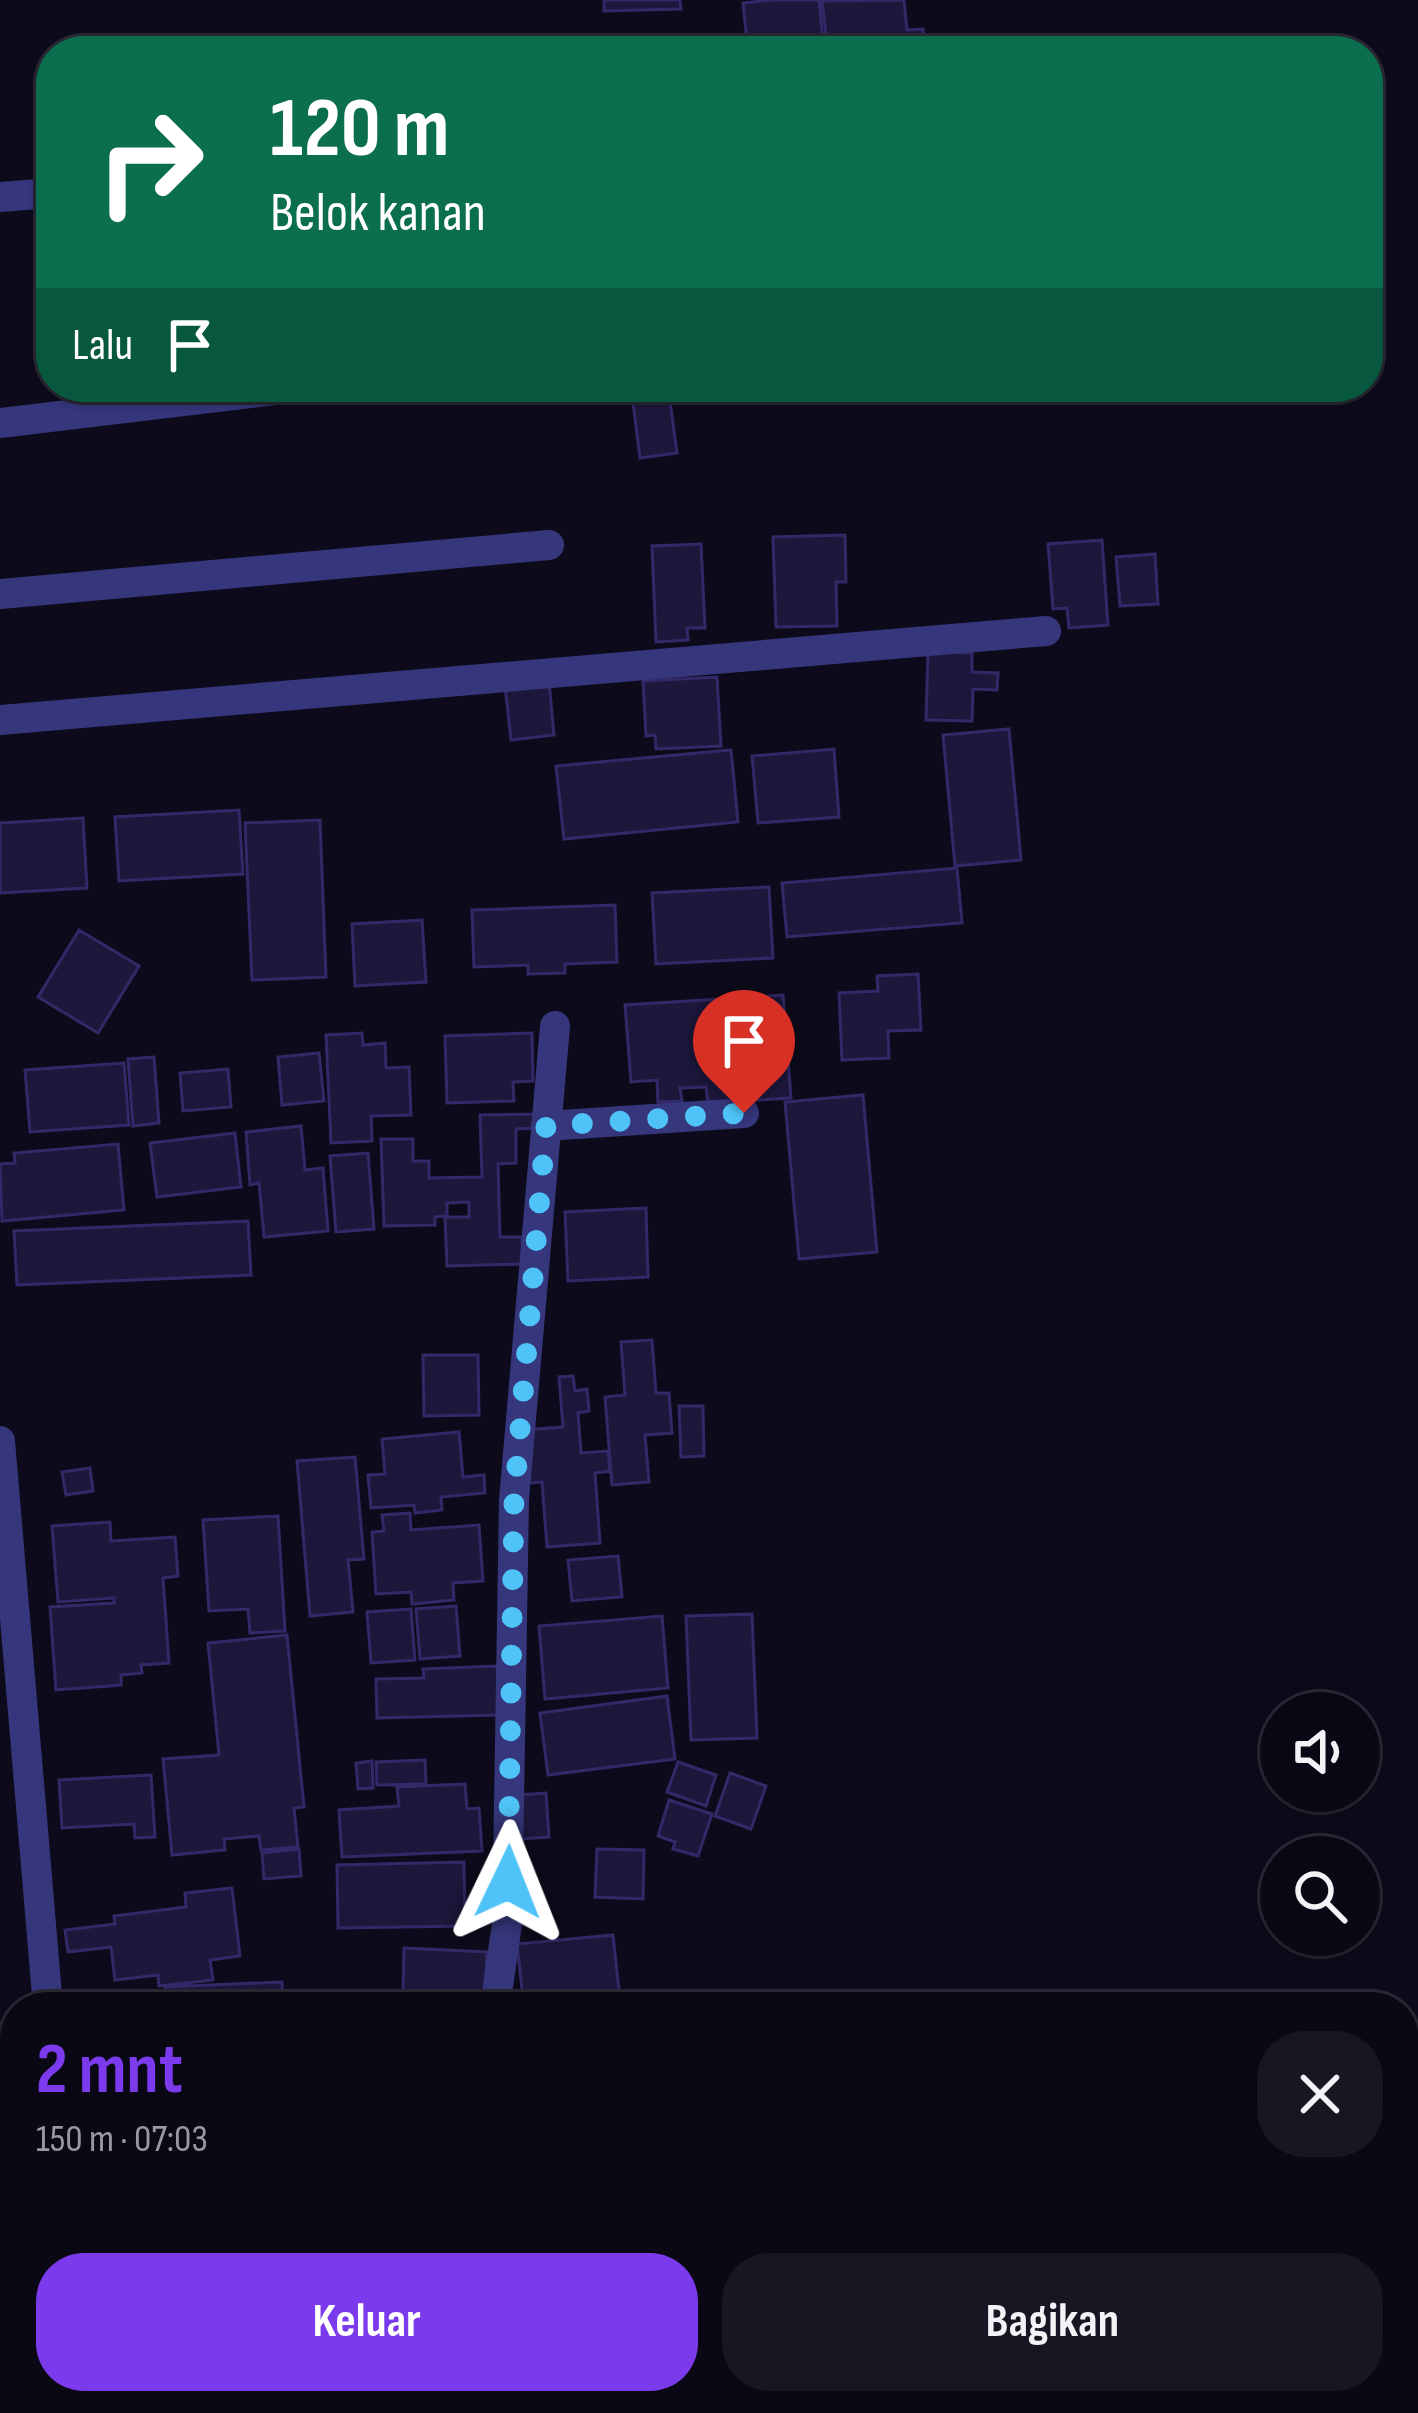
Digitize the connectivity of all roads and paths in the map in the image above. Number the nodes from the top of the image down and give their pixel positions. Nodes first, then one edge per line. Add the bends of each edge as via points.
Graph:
1 (36, 195) edge
2 (0, 197) edge
3 (174, 402) edge
4 (0, 423) edge
5 (549, 545) dead end
6 (0, 594) edge
7 (1046, 631) dead end
8 (0, 720) edge
9 (555, 1025) dead end
10 (744, 1113) dead end
11 (546, 1126) junction
12 (0, 1441) edge
13 (2, 1481) edge
14 (47, 1992) edge
15 (497, 1992) edge

1 - 2 street
3 - 4 street
5 - 6 street
7 - 8 street
9 - 11 street
10 - 11 street
11 - 15 street via 514,1500 507,1924
12 - 13 street
13 - 14 street

